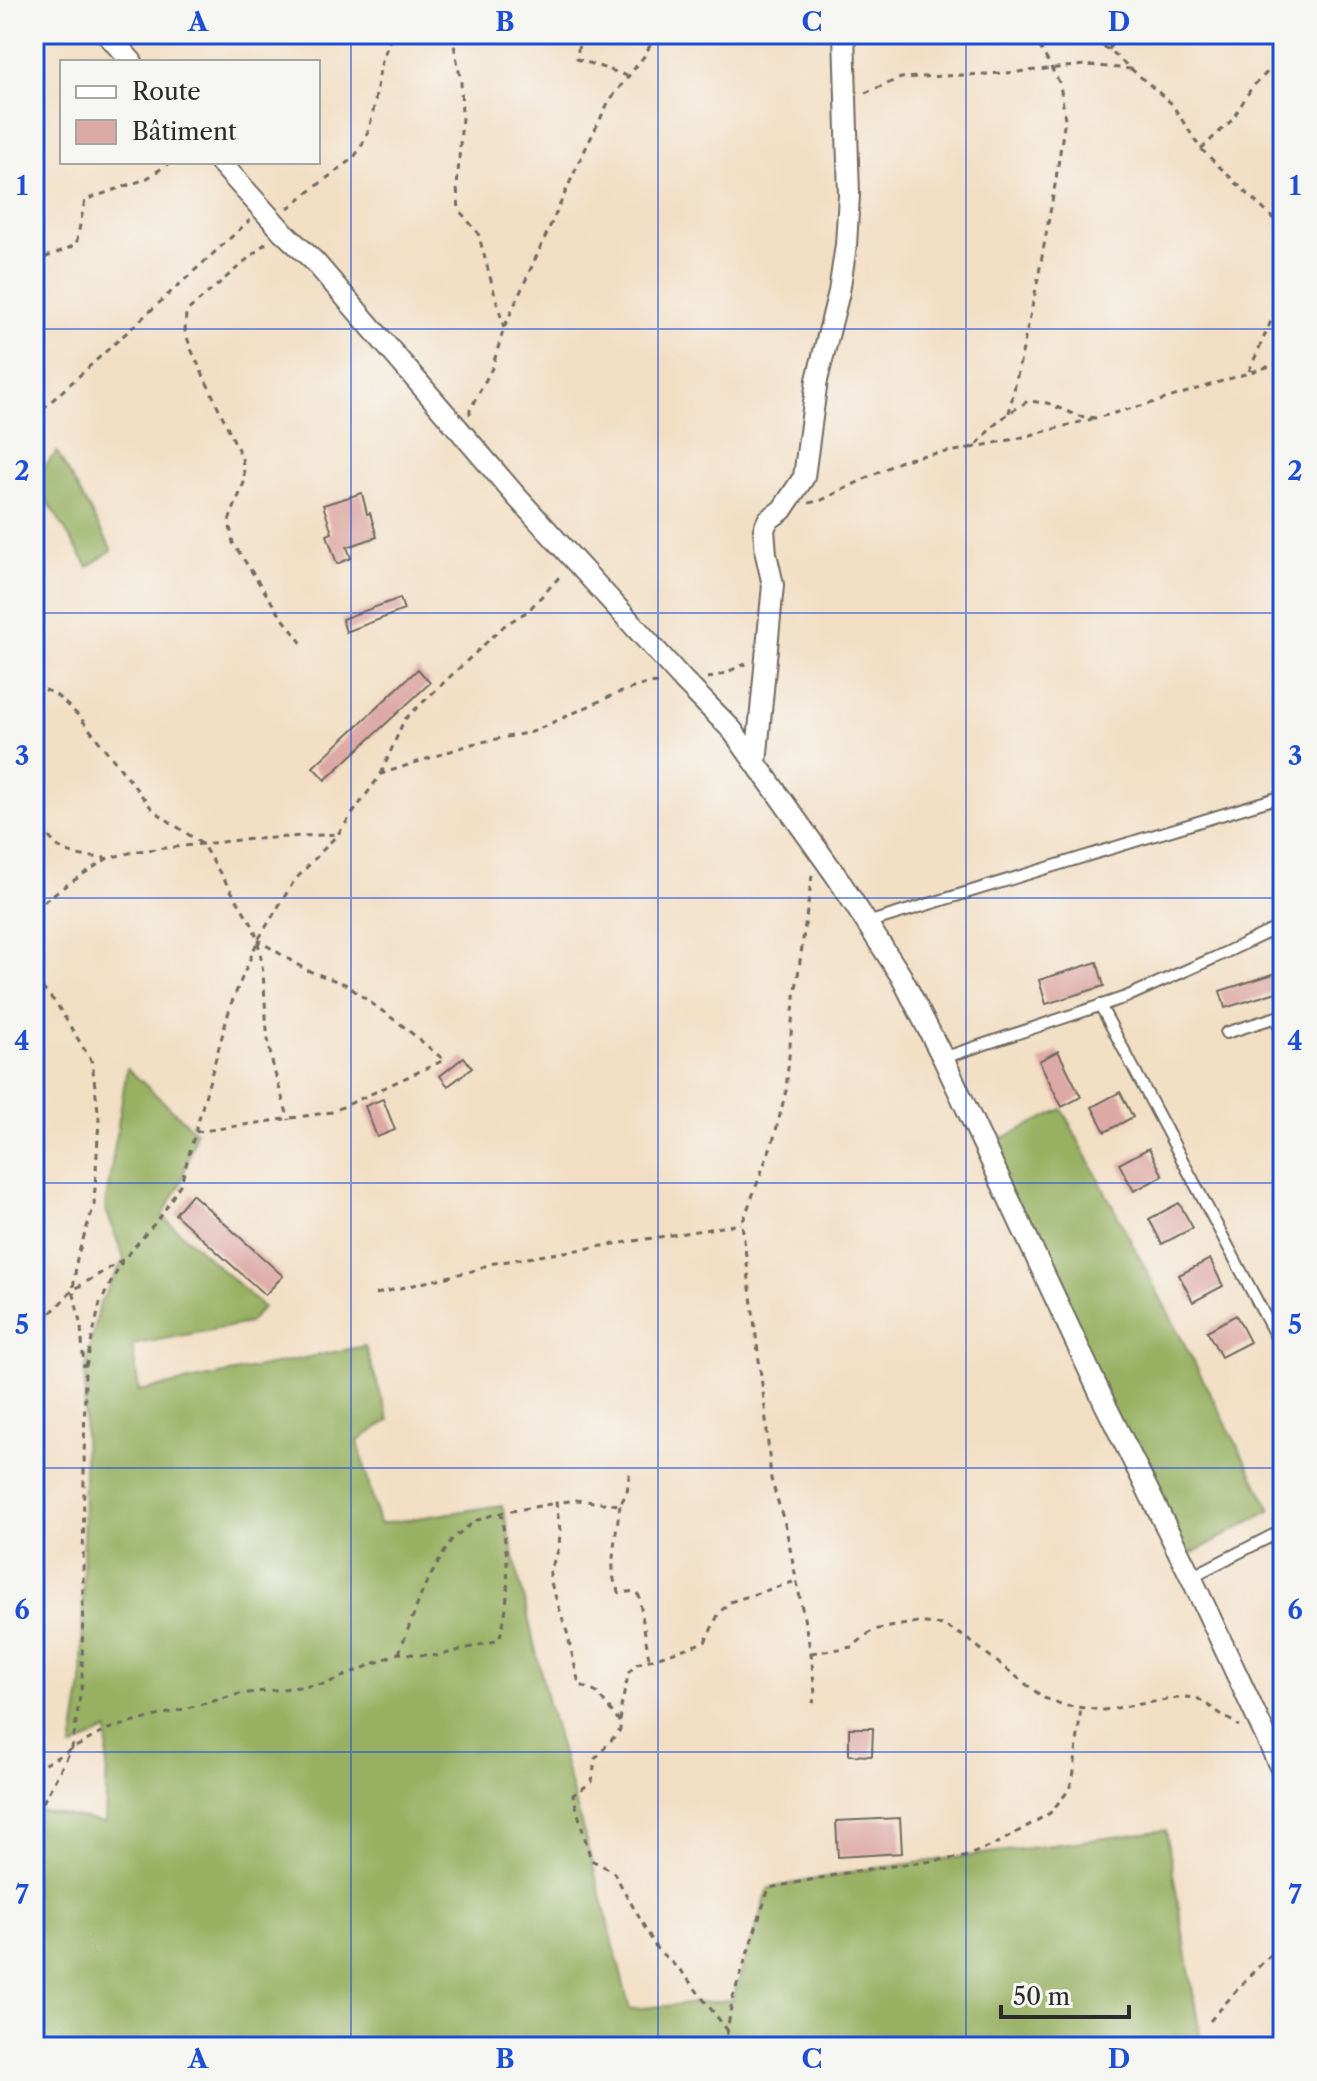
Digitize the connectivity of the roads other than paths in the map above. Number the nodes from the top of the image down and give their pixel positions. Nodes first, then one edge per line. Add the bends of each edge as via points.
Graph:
1 (107, 34) edge
2 (844, 34) edge
3 (130, 60) edge
4 (222, 164) edge
5 (756, 763) junction
6 (1283, 796) edge
7 (867, 923) junction
8 (1283, 925) edge
9 (1100, 1005) junction
10 (1280, 1016) edge
11 (1226, 1033) dead end
12 (1283, 1037) edge
13 (943, 1058) junction
14 (1283, 1350) edge
15 (1283, 1530) edge
16 (1191, 1577) junction
17 (1283, 1773) edge

1 - 3 street
2 - 5 street via 846,245 817,380 804,477 764,529 773,585
4 - 5 street via 315,262
5 - 7 street
6 - 7 lane
7 - 13 street
8 - 9 lane
9 - 13 lane
9 - 14 lane
10 - 11 lane
10 - 12 lane
13 - 16 street
15 - 16 lane
16 - 17 street

